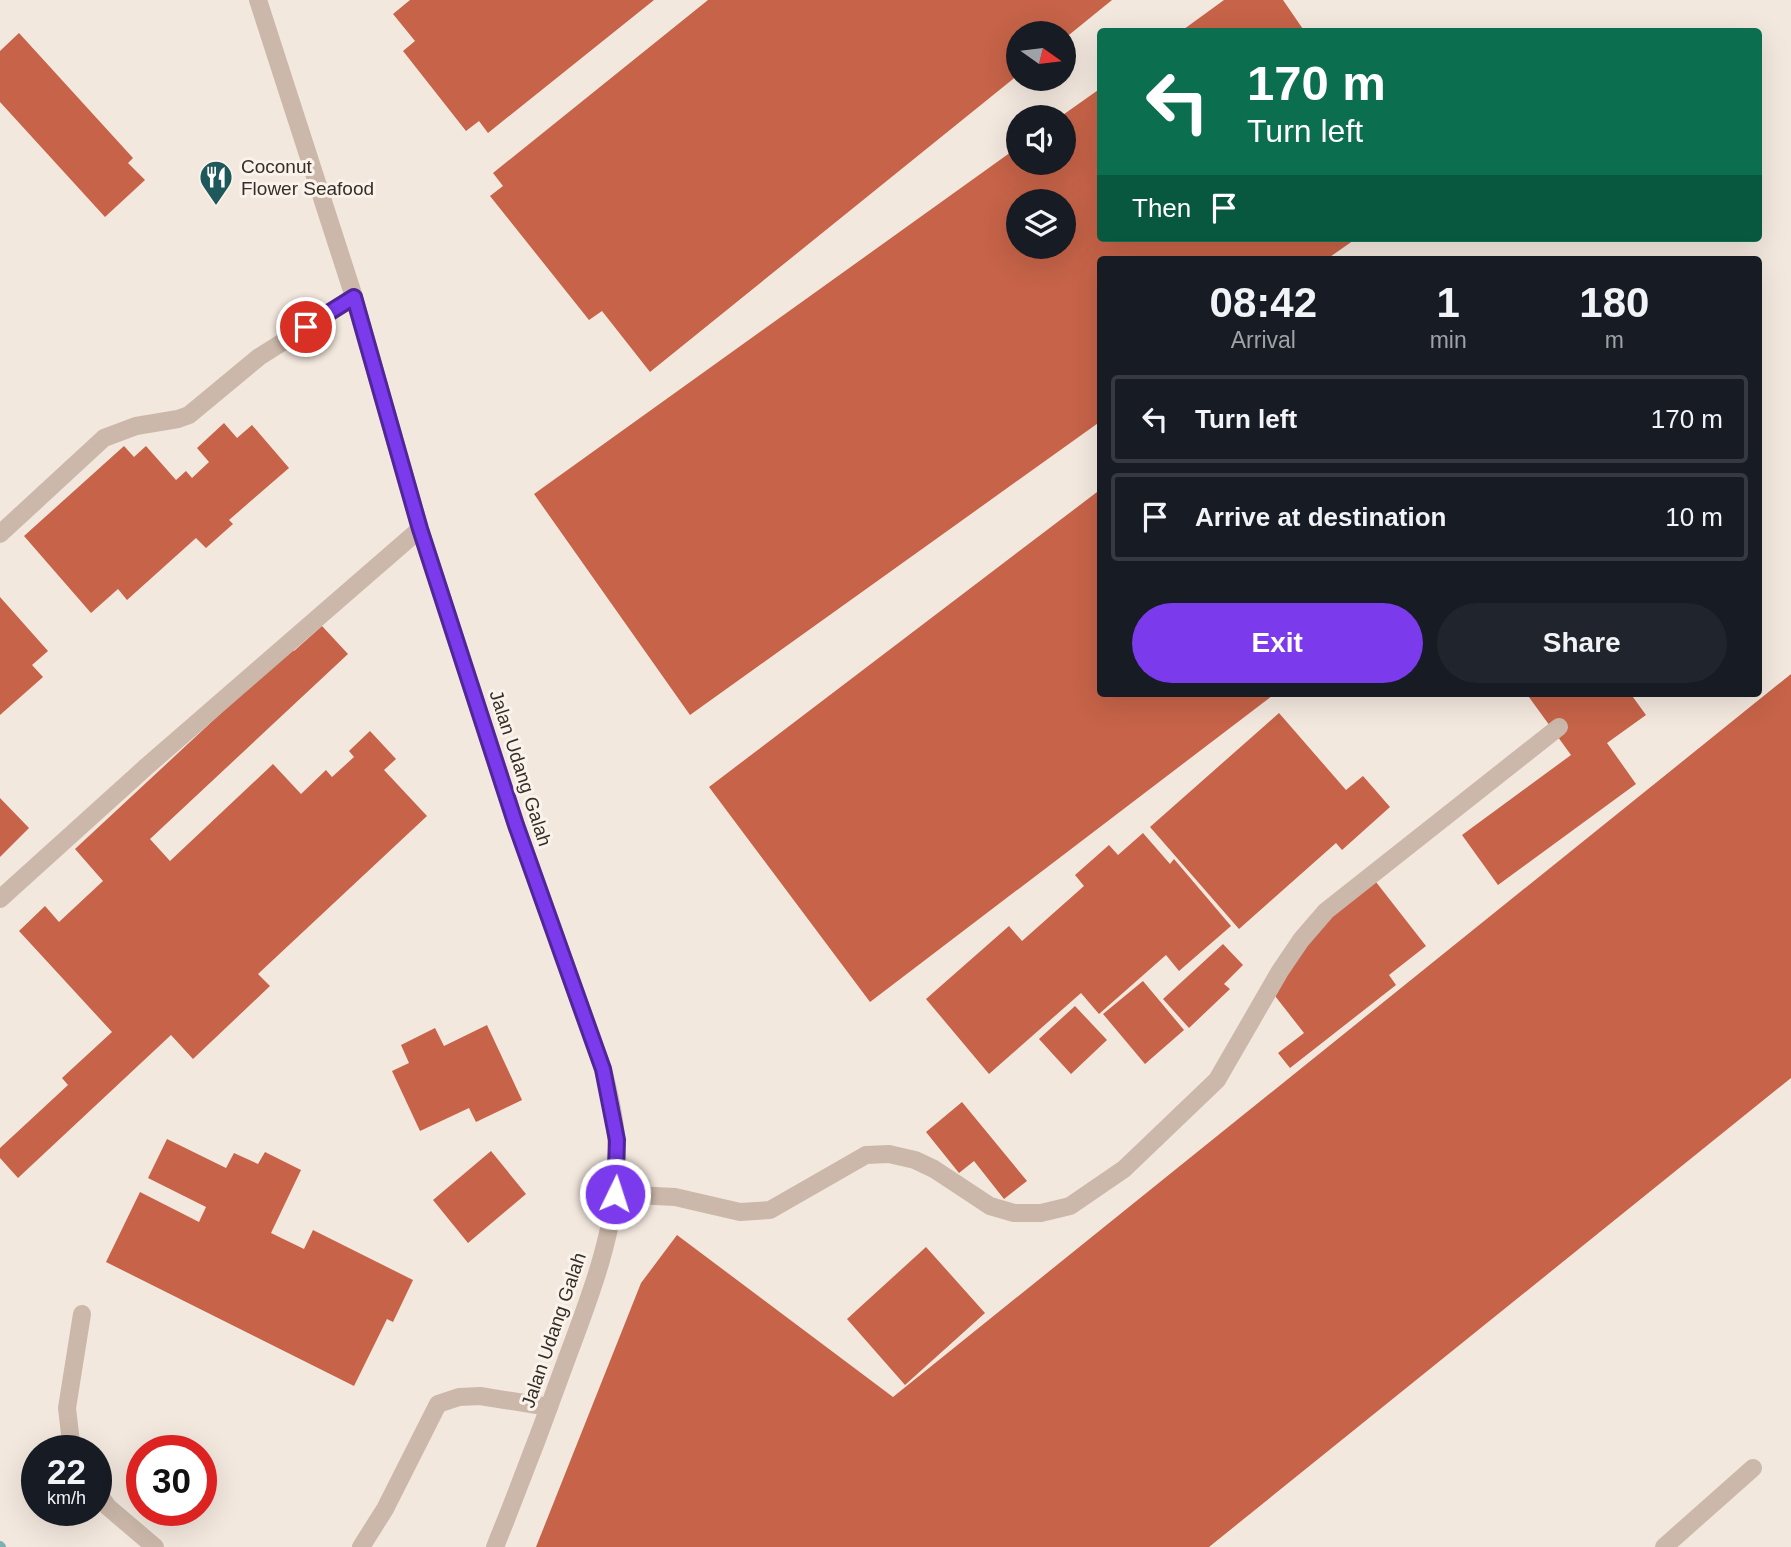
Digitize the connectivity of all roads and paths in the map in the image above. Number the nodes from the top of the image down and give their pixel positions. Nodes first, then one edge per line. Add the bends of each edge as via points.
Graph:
1 (258, 0) edge
2 (354, 297) junction
3 (420, 529) junction
4 (0, 534) edge
5 (1559, 727) dead end
6 (0, 899) edge
7 (615, 1194) junction
8 (82, 1314) dead end
9 (549, 1407) junction
10 (70, 1435) edge
11 (1753, 1468) dead end
12 (112, 1510) edge
13 (155, 1547) edge
14 (361, 1547) edge
15 (495, 1547) edge
16 (1664, 1547) edge

1 - 2 street, Jalan Udang Galah
2 - 3 street, Jalan Udang Galah
2 - 4 street via 259,357 189,415 104,438
3 - 6 street
3 - 7 street, Jalan Udang Galah via 516,825 603,1069 617,1140
5 - 7 street via 1326,911 1280,971 1217,1080 1124,1169 1070,1206 1014,1213 990,1206 915,1160 889,1154 866,1156 770,1210 740,1212 675,1198
7 - 9 street, Jalan Udang Galah via 588,1301
8 - 10 street via 67,1408
9 - 14 street via 480,1396 458,1396 438,1404
9 - 15 street, Jalan Udang Galah
11 - 16 street
12 - 13 street

